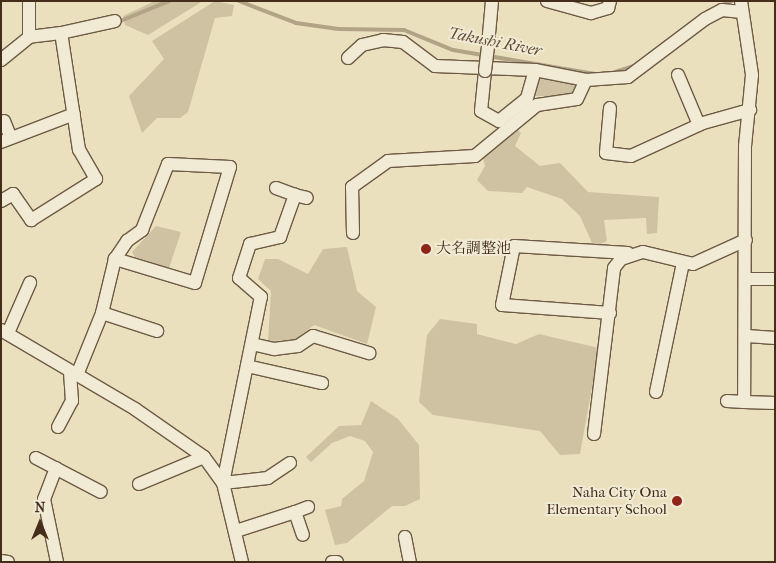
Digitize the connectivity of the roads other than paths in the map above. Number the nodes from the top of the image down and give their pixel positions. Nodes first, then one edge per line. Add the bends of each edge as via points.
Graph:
1 (29, 1) edge
2 (492, 1) edge
3 (547, 1) edge
4 (610, 1) edge
5 (741, 6) edge
6 (115, 21) dead end
7 (61, 33) junction
8 (29, 37) junction
9 (348, 58) dead end
10 (1, 60) edge
11 (535, 70) junction
12 (678, 75) dead end
13 (586, 80) junction
14 (610, 108) dead end
15 (750, 110) junction
16 (74, 114) junction
17 (4, 121) dead end
18 (699, 125) junction
19 (6, 140) edge
20 (276, 188) dead end
21 (1, 201) edge
22 (353, 233) dead end
23 (746, 240) junction
24 (628, 253) junction
25 (115, 259) junction
26 (683, 263) junction
27 (748, 279) junction
28 (775, 279) edge
29 (30, 283) dead end
30 (102, 313) junction
31 (610, 313) junction
32 (5, 331) edge
33 (157, 331) dead end
34 (747, 336) junction
35 (775, 338) edge
36 (252, 344) junction
37 (369, 353) dead end
38 (247, 366) junction
39 (74, 373) junction
40 (322, 383) dead end
41 (656, 392) dead end
42 (727, 401) dead end
43 (744, 402) junction
44 (775, 403) edge
45 (58, 427) dead end
46 (594, 434) dead end
47 (204, 457) junction
48 (36, 458) dead end
49 (290, 463) dead end
50 (56, 468) junction
51 (223, 483) junction
52 (139, 484) dead end
53 (100, 492) dead end
54 (308, 507) dead end
55 (294, 512) junction
56 (236, 531) junction
57 (303, 535) dead end
58 (405, 537) dead end
59 (1, 561) edge
60 (8, 562) edge
61 (57, 562) edge
62 (242, 562) edge
63 (332, 562) edge
64 (337, 562) edge
65 (410, 562) edge

1 - 8 street
2 - 11 street, bridge via 481,110 499,121 527,98
3 - 4 street via 591,13 608,8
5 - 13 street via 722,10 705,20 628,77
5 - 15 street via 752,75
6 - 7 street
7 - 8 street
7 - 16 street
8 - 10 street
9 - 11 street via 362,45 383,40 403,42 435,66
11 - 13 street
12 - 18 street
13 - 22 street via 577,99 537,105 475,156 388,161 352,187
14 - 18 street via 606,153 631,156
15 - 18 street
15 - 23 street
16 - 19 street
16 - 21 street via 79,150 96,178 32,220 13,194
17 - 19 street
20 - 36 street via 301,196 280,237 250,244 239,278 261,298
23 - 26 street via 702,261
23 - 27 street
24 - 26 street via 643,252
24 - 31 street via 614,268
24 - 31 street via 514,246 502,305
25 - 25 street via 127,240 142,230 168,164 230,167 195,283
25 - 30 street
26 - 41 street
27 - 28 street
27 - 34 street
29 - 32 street
30 - 33 street
30 - 39 street
31 - 46 street
32 - 39 street
34 - 35 street
34 - 43 street
36 - 37 street via 274,349 298,346 312,336
36 - 38 street
38 - 40 street
38 - 51 street
39 - 45 street via 72,401
39 - 47 street
42 - 43 street
43 - 44 street
47 - 51 street
47 - 52 street
48 - 50 street
49 - 51 street via 268,478
50 - 53 street
50 - 61 street via 44,499
51 - 56 street
54 - 55 street
55 - 56 street
55 - 57 street
56 - 62 street
58 - 65 street
59 - 60 street
63 - 64 street

